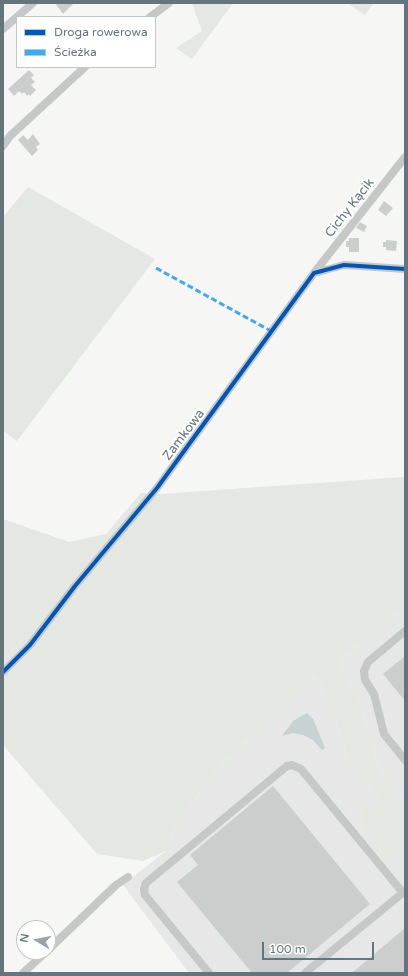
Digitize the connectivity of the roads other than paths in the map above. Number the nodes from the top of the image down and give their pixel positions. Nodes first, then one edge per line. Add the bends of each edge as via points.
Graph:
1 (33, 3) edge
2 (169, 3) edge
3 (18, 16) edge
4 (151, 16) edge
5 (16, 18) edge
6 (3, 29) edge
7 (84, 68) edge
8 (3, 146) edge
9 (405, 157) edge
10 (405, 269) edge
11 (314, 273) junction
12 (405, 631) edge
13 (3, 672) edge
14 (405, 760) edge
15 (128, 877) dead end
16 (404, 892) edge
17 (56, 942) edge
18 (37, 960) edge
19 (23, 973) edge
20 (210, 973) edge
21 (306, 973) edge

1 - 3 street
2 - 4 street
5 - 6 street
7 - 8 street via 10,136
9 - 11 street, Cichy Kącik
10 - 11 street via 344,265
11 - 13 street, Zamkowa via 156,488 30,645
12 - 14 street via 368,662 364,671 365,680 374,694 384,734
15 - 17 street via 116,885
16 - 20 street via 301,769 292,765 287,766 146,883 144,894
16 - 21 street
18 - 19 street

